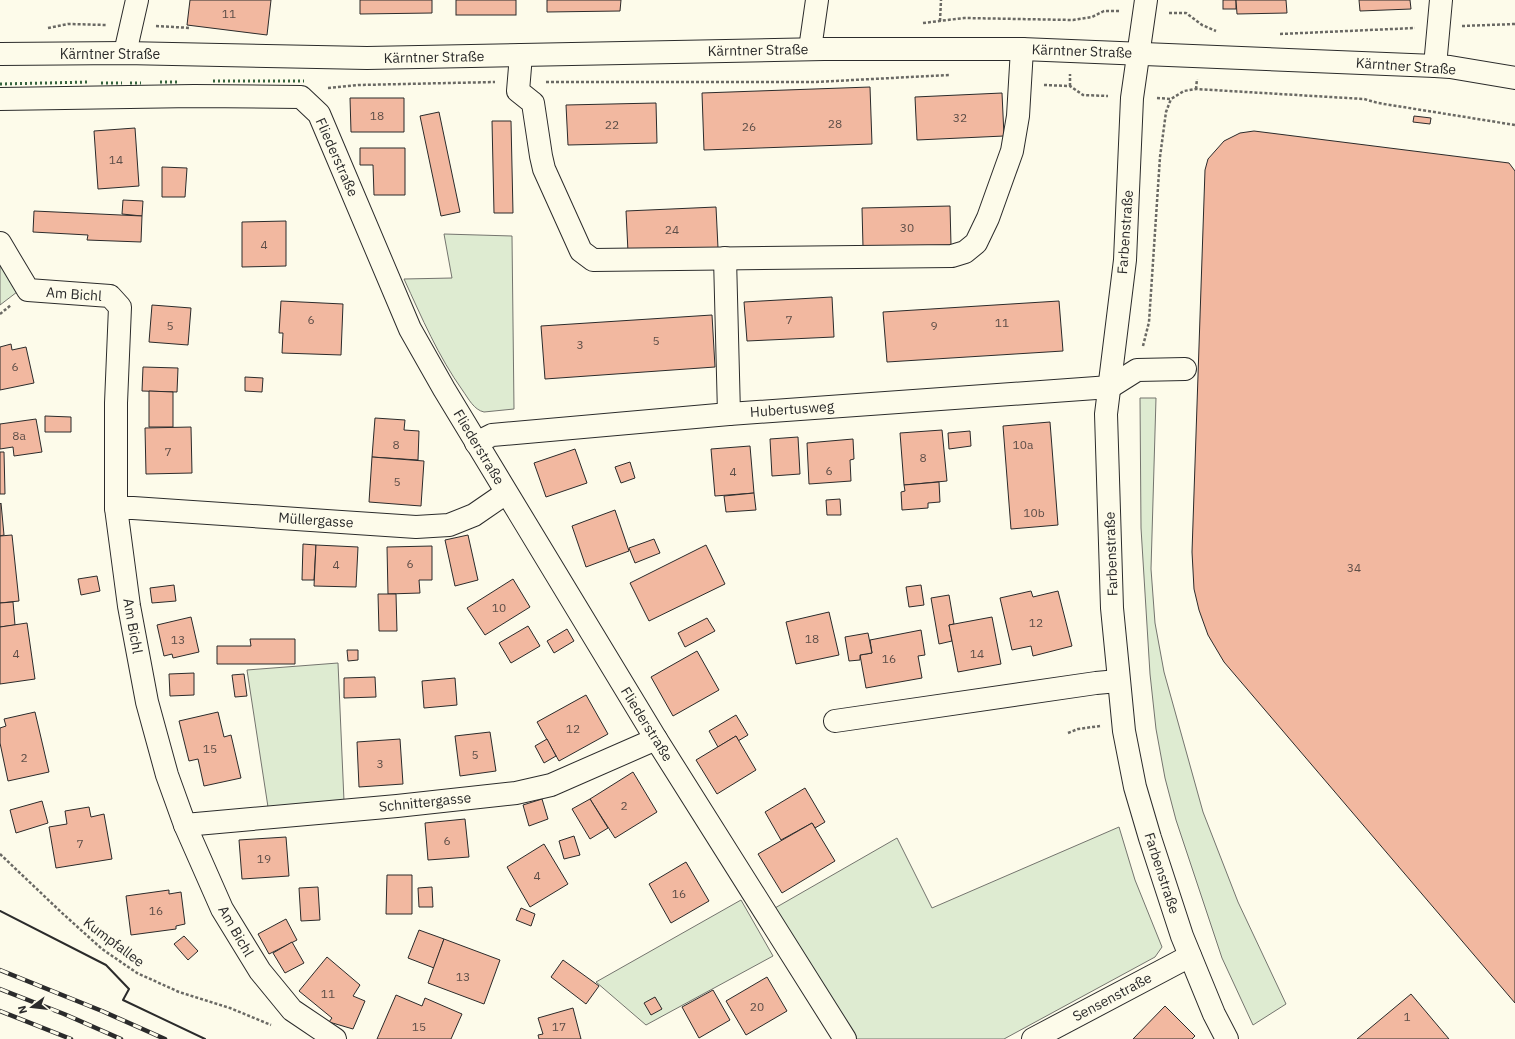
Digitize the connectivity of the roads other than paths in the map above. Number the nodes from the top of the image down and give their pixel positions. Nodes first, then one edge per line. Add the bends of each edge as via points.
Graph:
1 (137, 0) edge
2 (817, 0) edge
3 (1146, 0) edge
4 (1441, 0) edge
5 (810, 49) junction
6 (1022, 49) junction
7 (125, 53) junction
8 (1138, 53) junction
9 (0, 54) edge
10 (521, 55) junction
11 (1434, 66) junction
12 (1515, 78) edge
13 (0, 98) edge
14 (0, 243) edge
15 (725, 258) junction
16 (1185, 369) dead end
17 (1110, 387) junction
18 (729, 414) junction
19 (476, 443) junction
20 (506, 493) junction
21 (116, 508) junction
22 (1118, 681) junction
23 (835, 721) dead end
24 (656, 739) junction
25 (184, 825) junction
26 (1190, 956) junction
27 (335, 1039) edge
28 (846, 1039) edge
29 (1033, 1039) edge
30 (1227, 1039) edge

1 - 7 street
2 - 5 street
3 - 8 street, Farbenstraße
4 - 11 street
5 - 6 street, Kärntner Straße
5 - 10 street, Kärntner Straße
6 - 8 street, Kärntner Straße
6 - 15 street via 1018,116 1012,151 988,218 976,243 965,252 952,256
7 - 9 street, Kärntner Straße
7 - 10 street, Kärntner Straße via 367,58
8 - 11 street, Kärntner Straße
8 - 17 street, Farbenstraße via 1132,98 1125,260
10 - 15 street via 518,91 533,102 544,169 581,252 593,260
11 - 12 street, Kärntner Straße
13 - 19 street, Fliederstraße via 301,97 319,114 410,330
14 - 21 street, Am Bichl via 28,290 110,296 120,307 116,403
15 - 18 street
16 - 17 street via 1137,370
17 - 18 street, Hubertusweg
17 - 22 street, Farbenstraße via 1106,422 1112,608
18 - 19 street, Hubertusweg via 492,435
19 - 20 street, Fliederstraße
20 - 21 street, Müllergasse via 474,515 449,525 416,527
20 - 24 street, Fliederstraße
21 - 25 street, Am Bichl via 129,606 147,702
22 - 23 street
22 - 26 street, Farbenstraße via 1135,787
24 - 25 street, Schnittergasse via 552,785 516,793
24 - 28 street, Fliederstraße
25 - 27 street, Am Bichl via 222,909 260,971 292,1010
26 - 29 street, Sensenstraße
26 - 30 street, Farbenstraße

